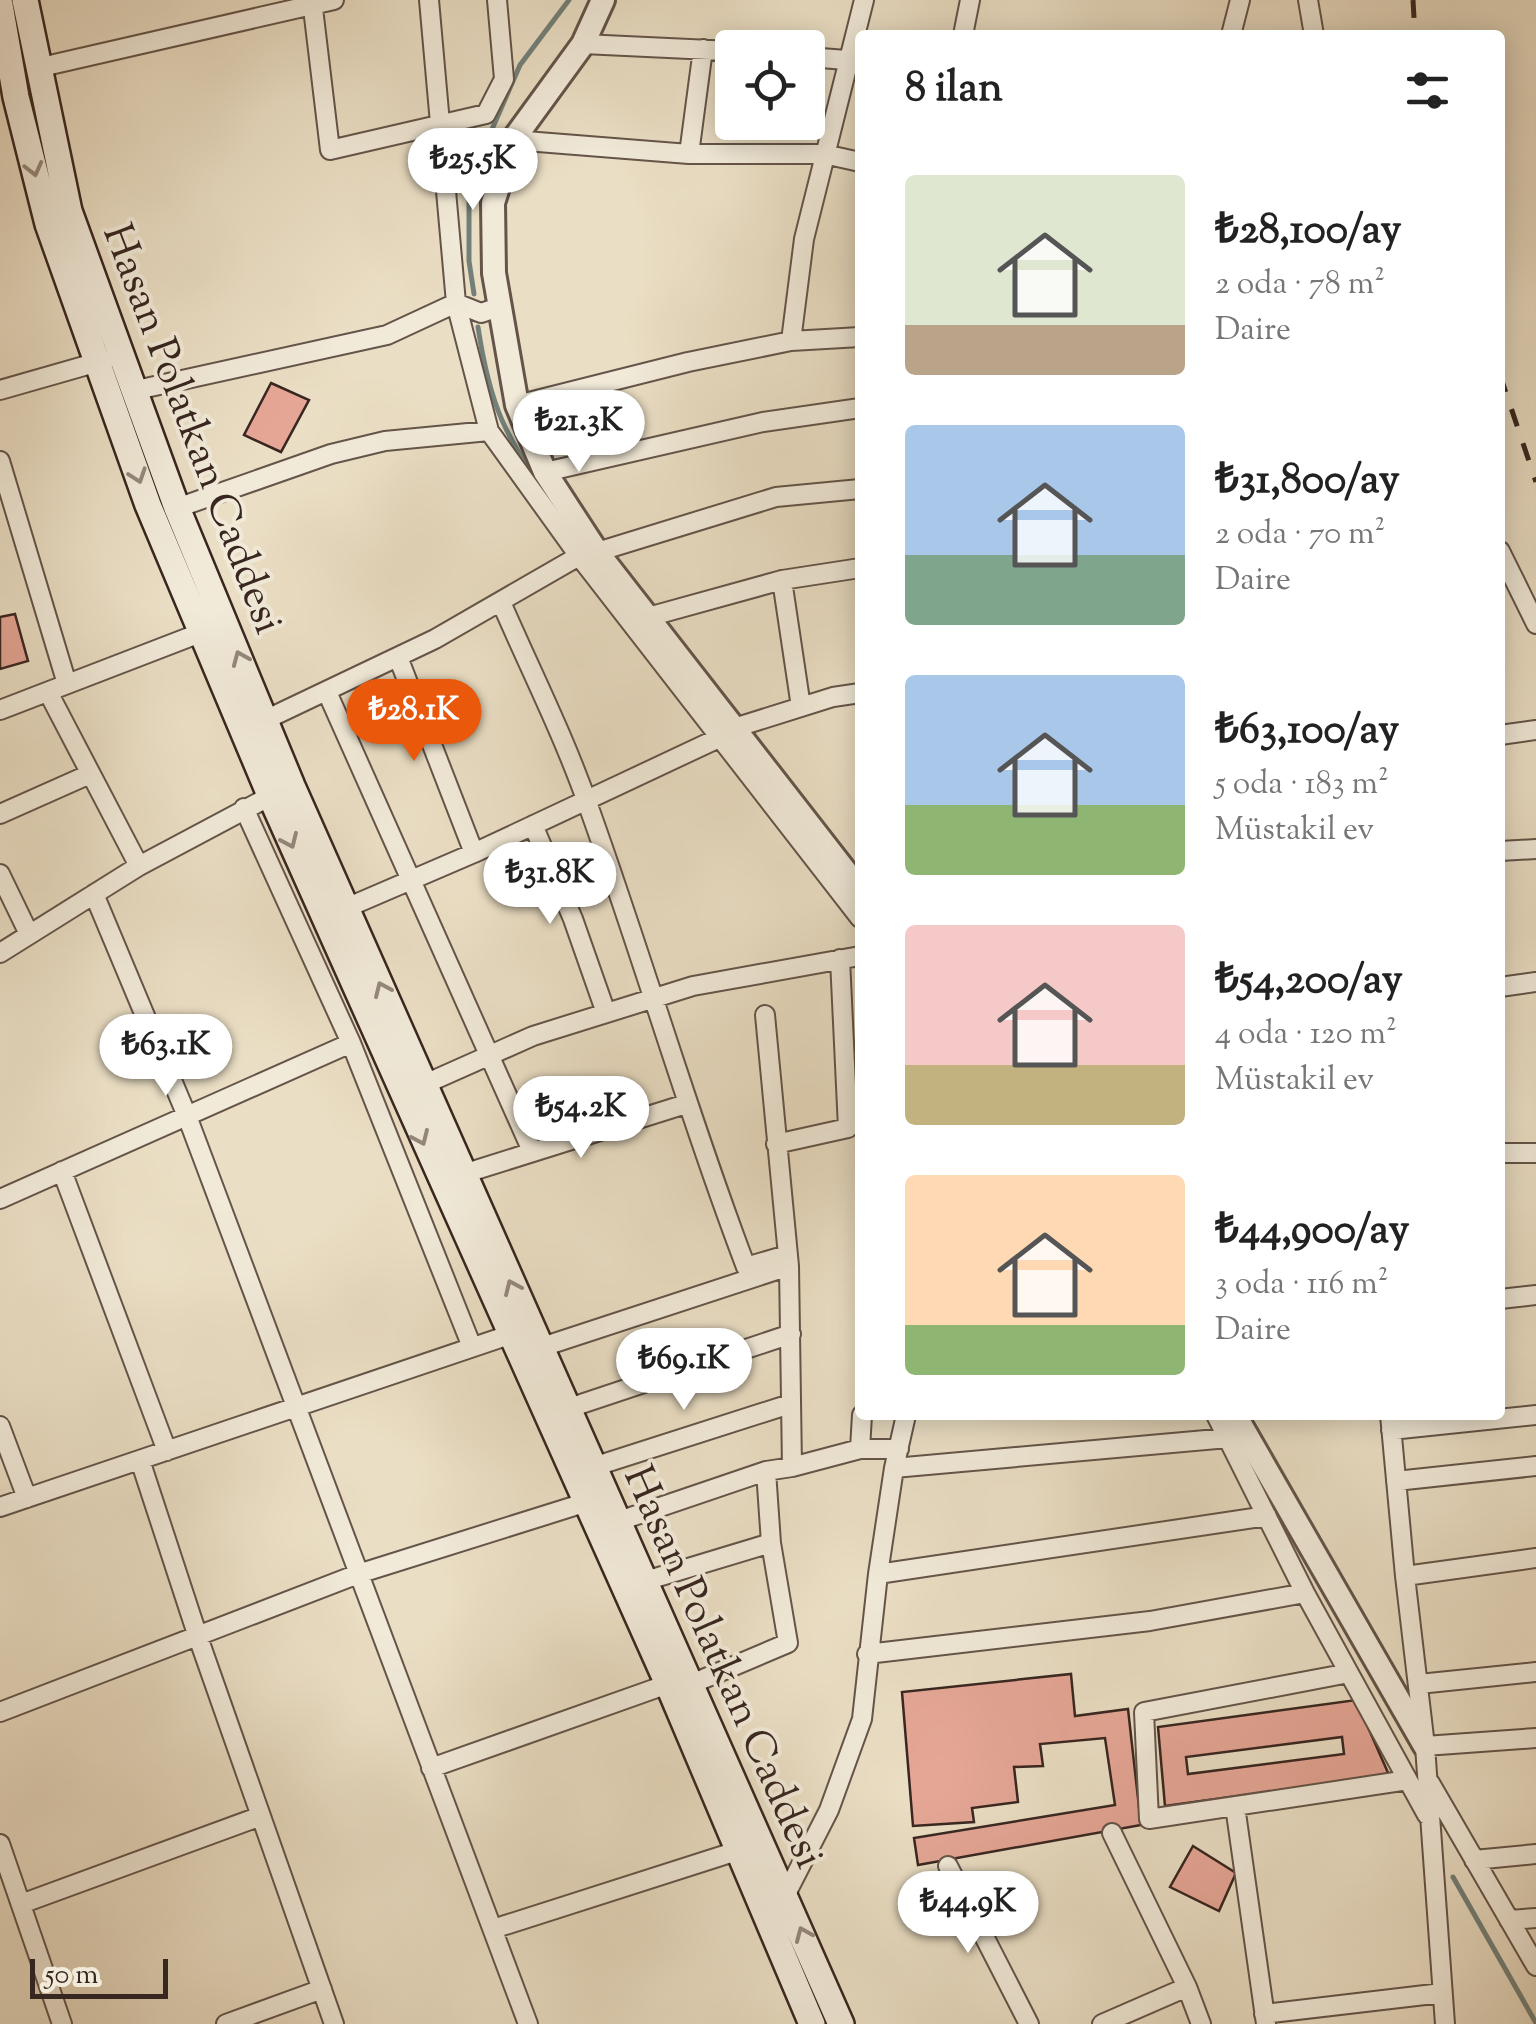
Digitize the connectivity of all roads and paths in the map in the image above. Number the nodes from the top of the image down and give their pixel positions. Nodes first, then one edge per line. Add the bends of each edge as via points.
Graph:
1 (25, 0) edge
2 (334, 0) edge
3 (429, 0) edge
4 (497, 0) edge
5 (603, 0) edge
6 (618, 0) edge
7 (864, 0) edge
8 (970, 0) edge
9 (1240, 0) edge
10 (1308, 0) edge
11 (312, 2) edge
12 (0, 5) edge
13 (964, 30) edge
14 (1232, 30) edge
15 (1313, 30) edge
16 (583, 44) junction
17 (703, 49) junction
18 (715, 50) edge
19 (825, 58) edge
20 (846, 60) junction
21 (37, 68) junction
22 (8, 99) edge
23 (442, 126) junction
24 (513, 140) junction
25 (689, 154) junction
26 (824, 154) junction
27 (855, 161) edge
28 (456, 303) junction
29 (500, 306) junction
30 (855, 337) edge
31 (791, 341) junction
32 (110, 359) junction
33 (0, 390) edge
34 (132, 391) junction
35 (517, 405) junction
36 (855, 409) edge
37 (489, 431) junction
38 (0, 461) edge
39 (546, 472) junction
40 (855, 489) edge
41 (177, 508) junction
42 (588, 554) junction
43 (1505, 561) edge
44 (855, 569) edge
45 (782, 580) junction
46 (502, 602) junction
47 (648, 617) junction
48 (1536, 624) edge
49 (200, 633) junction
50 (398, 657) junction
51 (67, 684) junction
52 (48, 692) junction
53 (326, 692) junction
54 (855, 694) edge
55 (801, 707) junction
56 (0, 710) edge
57 (265, 720) junction
58 (1536, 730) edge
59 (728, 732) junction
60 (1505, 733) edge
61 (90, 774) junction
62 (281, 791) junction
63 (587, 800) junction
64 (244, 808) junction
65 (0, 814) edge
66 (533, 825) junction
67 (1536, 849) edge
68 (1505, 851) edge
69 (474, 853) junction
70 (138, 866) junction
71 (0, 874) edge
72 (409, 881) junction
73 (855, 884) edge
74 (94, 894) junction
75 (346, 908) junction
76 (855, 911) edge
77 (29, 934) junction
78 (0, 954) edge
79 (855, 957) edge
80 (840, 959) junction
81 (1536, 982) edge
82 (1505, 986) edge
83 (654, 998) junction
84 (606, 1014) junction
85 (766, 1015) dead end
86 (351, 1042) junction
87 (488, 1056) junction
88 (425, 1084) junction
89 (686, 1104) junction
90 (186, 1116) junction
91 (854, 1127) edge
92 (776, 1144) junction
93 (532, 1151) junction
94 (1536, 1153) edge
95 (1505, 1154) edge
96 (62, 1172) junction
97 (463, 1174) junction
98 (0, 1199) edge
99 (788, 1261) junction
100 (1536, 1295) edge
101 (1505, 1298) edge
102 (512, 1334) junction
103 (791, 1334) junction
104 (472, 1347) junction
105 (539, 1348) junction
106 (790, 1404) junction
107 (295, 1408) junction
108 (566, 1408) junction
109 (1536, 1416) edge
110 (1505, 1417) edge
111 (862, 1420) edge
112 (905, 1420) edge
113 (1219, 1420) edge
114 (1238, 1420) edge
115 (1453, 1420) edge
116 (1391, 1423) edge
117 (0, 1426) edge
118 (1228, 1438) junction
119 (860, 1449) junction
120 (898, 1449) junction
121 (166, 1451) junction
122 (140, 1460) junction
123 (1536, 1466) edge
124 (593, 1467) junction
125 (792, 1468) junction
126 (894, 1468) junction
127 (766, 1470) junction
128 (1396, 1481) junction
129 (27, 1498) junction
130 (584, 1502) junction
131 (0, 1507) edge
132 (1267, 1516) junction
133 (616, 1522) junction
134 (771, 1543) junction
135 (1536, 1558) edge
136 (358, 1574) junction
137 (878, 1574) junction
138 (1404, 1576) junction
139 (645, 1582) junction
140 (1306, 1593) junction
141 (198, 1637) junction
142 (867, 1654) junction
143 (1536, 1672) edge
144 (1349, 1674) junction
145 (1419, 1684) junction
146 (678, 1685) junction
147 (0, 1712) edge
148 (1536, 1738) edge
149 (1425, 1746) junction
150 (431, 1768) junction
151 (1417, 1780) junction
152 (1235, 1806) junction
153 (261, 1816) junction
154 (1112, 1833) dead end
155 (0, 1844) edge
156 (740, 1850) junction
157 (1536, 1854) edge
158 (1474, 1860) junction
159 (948, 1866) dead end
160 (786, 1894) junction
161 (20, 1904) junction
162 (1536, 1918) edge
163 (1510, 1920) junction
164 (493, 1929) junction
165 (1536, 1966) edge
166 (1187, 1987) junction
167 (322, 1989) junction
168 (1442, 1993) junction
169 (1265, 2019) edge
170 (62, 2024) edge
171 (226, 2024) edge
172 (334, 2024) edge
173 (528, 2024) edge
174 (812, 2024) edge
175 (841, 2024) edge
176 (1029, 2024) edge
177 (1102, 2024) edge
178 (1201, 2024) edge
179 (1445, 2024) edge

1 - 21 main road, Hasan Polatkan Caddesi
2 - 11 street
3 - 23 street
4 - 23 street via 504,78 486,114
5 - 16 street
6 - 16 street
7 - 20 street
8 - 13 street
9 - 14 street
10 - 15 street
11 - 21 street
11 - 23 street via 330,150
12 - 22 main road, Hasan Polatkan Caddesi
16 - 17 street
16 - 24 street
17 - 18 street
17 - 25 street
19 - 20 street
20 - 26 street
21 - 32 main road, Hasan Polatkan Caddesi
22 -> 32 main road, Hasan Polatkan Caddesi via 48,224
23 - 28 street
24 - 25 street
24 - 29 street via 493,203
25 - 26 street
26 - 27 street
26 - 31 street via 804,238
28 - 29 street via 481,312
28 - 34 street via 387,335
28 - 37 street
29 - 35 street
30 - 31 street
31 - 35 street
32 - 33 street
32 - 34 main road, Hasan Polatkan Caddesi
32 -> 49 main road, Hasan Polatkan Caddesi via 148,505
34 - 41 main road, Hasan Polatkan Caddesi
35 - 39 street
36 - 39 street via 763,422
37 - 41 street via 385,441 331,454
37 - 42 street
38 - 51 street
39 - 42 street
40 - 42 street via 776,497
57 -> 41 main road, Hasan Polatkan Caddesi
42 - 46 street
42 - 47 street
42 - 59 street
43 - 48 street
44 - 45 street
45 - 47 street
45 - 55 street
46 - 50 street
46 - 63 street
47 - 59 street
49 - 51 street
49 - 62 main road, Hasan Polatkan Caddesi
50 - 53 street
50 - 69 street
51 - 52 street
52 - 56 street
52 - 61 street
53 - 57 street
53 - 72 street
54 - 55 street
55 - 59 street
57 - 62 main road, Hasan Polatkan Caddesi
58 - 60 street
59 - 63 street
59 - 73 street
59 - 76 street
61 - 65 street
61 - 70 street
62 - 64 street
62 - 75 main road, Hasan Polatkan Caddesi
62 -> 102 main road, Hasan Polatkan Caddesi via 464,1234
63 - 66 street
63 - 83 street
64 - 70 street
64 - 86 street
66 - 69 street
66 - 84 street
67 - 68 street
69 - 72 street
70 - 74 street
71 - 77 street
72 - 75 street
72 - 87 street
74 - 77 street
74 - 90 street
88 -> 75 main road, Hasan Polatkan Caddesi
77 - 78 street
79 - 80 street
80 - 83 street
80 - 91 street
81 - 82 street
83 - 84 street
83 - 89 street
84 - 87 street
85 - 92 street
86 - 90 street
86 - 104 street
87 - 88 street
87 - 93 street
88 - 97 main road, Hasan Polatkan Caddesi
89 - 93 street
89 - 99 street via 746,1266
90 - 96 street
90 - 107 street
91 - 92 street
92 - 99 street
93 - 97 street
94 - 95 street
96 - 98 street
96 - 121 street
105 -> 97 main road, Hasan Polatkan Caddesi
99 - 103 street
99 - 105 street
100 - 101 street
102 - 104 street
102 - 130 main road, Hasan Polatkan Caddesi
103 - 106 street
103 - 108 street
104 - 107 street
105 - 108 main road, Hasan Polatkan Caddesi
106 - 124 street
106 - 125 street
107 - 121 street
107 - 136 street
108 - 124 main road, Hasan Polatkan Caddesi
109 - 110 street
111 - 119 street
112 - 120 street
113 - 118 street
114 - 149 street
115 - 116 street
116 - 128 street
117 - 129 street
118 - 126 street
118 - 132 street
119 - 120 street
119 - 125 street
120 - 126 street
121 - 122 street
122 - 129 street
122 - 141 street
123 - 128 street
124 - 133 main road, Hasan Polatkan Caddesi
125 - 127 street
126 - 137 street
127 - 133 street
127 - 134 street
128 - 138 street
129 - 131 street
130 - 136 street
130 - 146 main road, Hasan Polatkan Caddesi
132 - 137 street
132 - 140 street
133 - 139 main road, Hasan Polatkan Caddesi
134 - 139 street
134 - 146 street via 788,1643
135 - 138 street
136 - 141 street
136 - 150 street
137 - 142 street
138 - 145 street
139 - 146 main road, Hasan Polatkan Caddesi
140 - 142 street via 1150,1622
140 - 144 street
141 - 147 street
141 - 153 street
142 - 160 street via 862,1719 829,1810
143 - 145 street
144 - 151 street
144 - 152 street via 1144,1712 1149,1819
145 - 149 street
146 - 150 street
146 - 156 main road, Hasan Polatkan Caddesi
146 - 160 main road, Hasan Polatkan Caddesi
148 - 149 street
149 - 151 street
150 - 164 street
151 - 152 street
151 - 158 street
151 - 168 street via 1430,1820
152 - 169 street
153 - 161 street
153 - 167 street
154 - 166 street
155 - 161 street
156 - 164 street
156 - 174 main road, Hasan Polatkan Caddesi
157 - 158 street
158 - 163 street
159 - 176 street
175 -> 160 main road, Hasan Polatkan Caddesi
161 - 170 street
162 - 163 street
163 - 165 street
164 - 173 street
166 - 177 street
166 - 178 street
167 - 171 street
167 - 172 street
168 - 169 street
168 - 179 street

